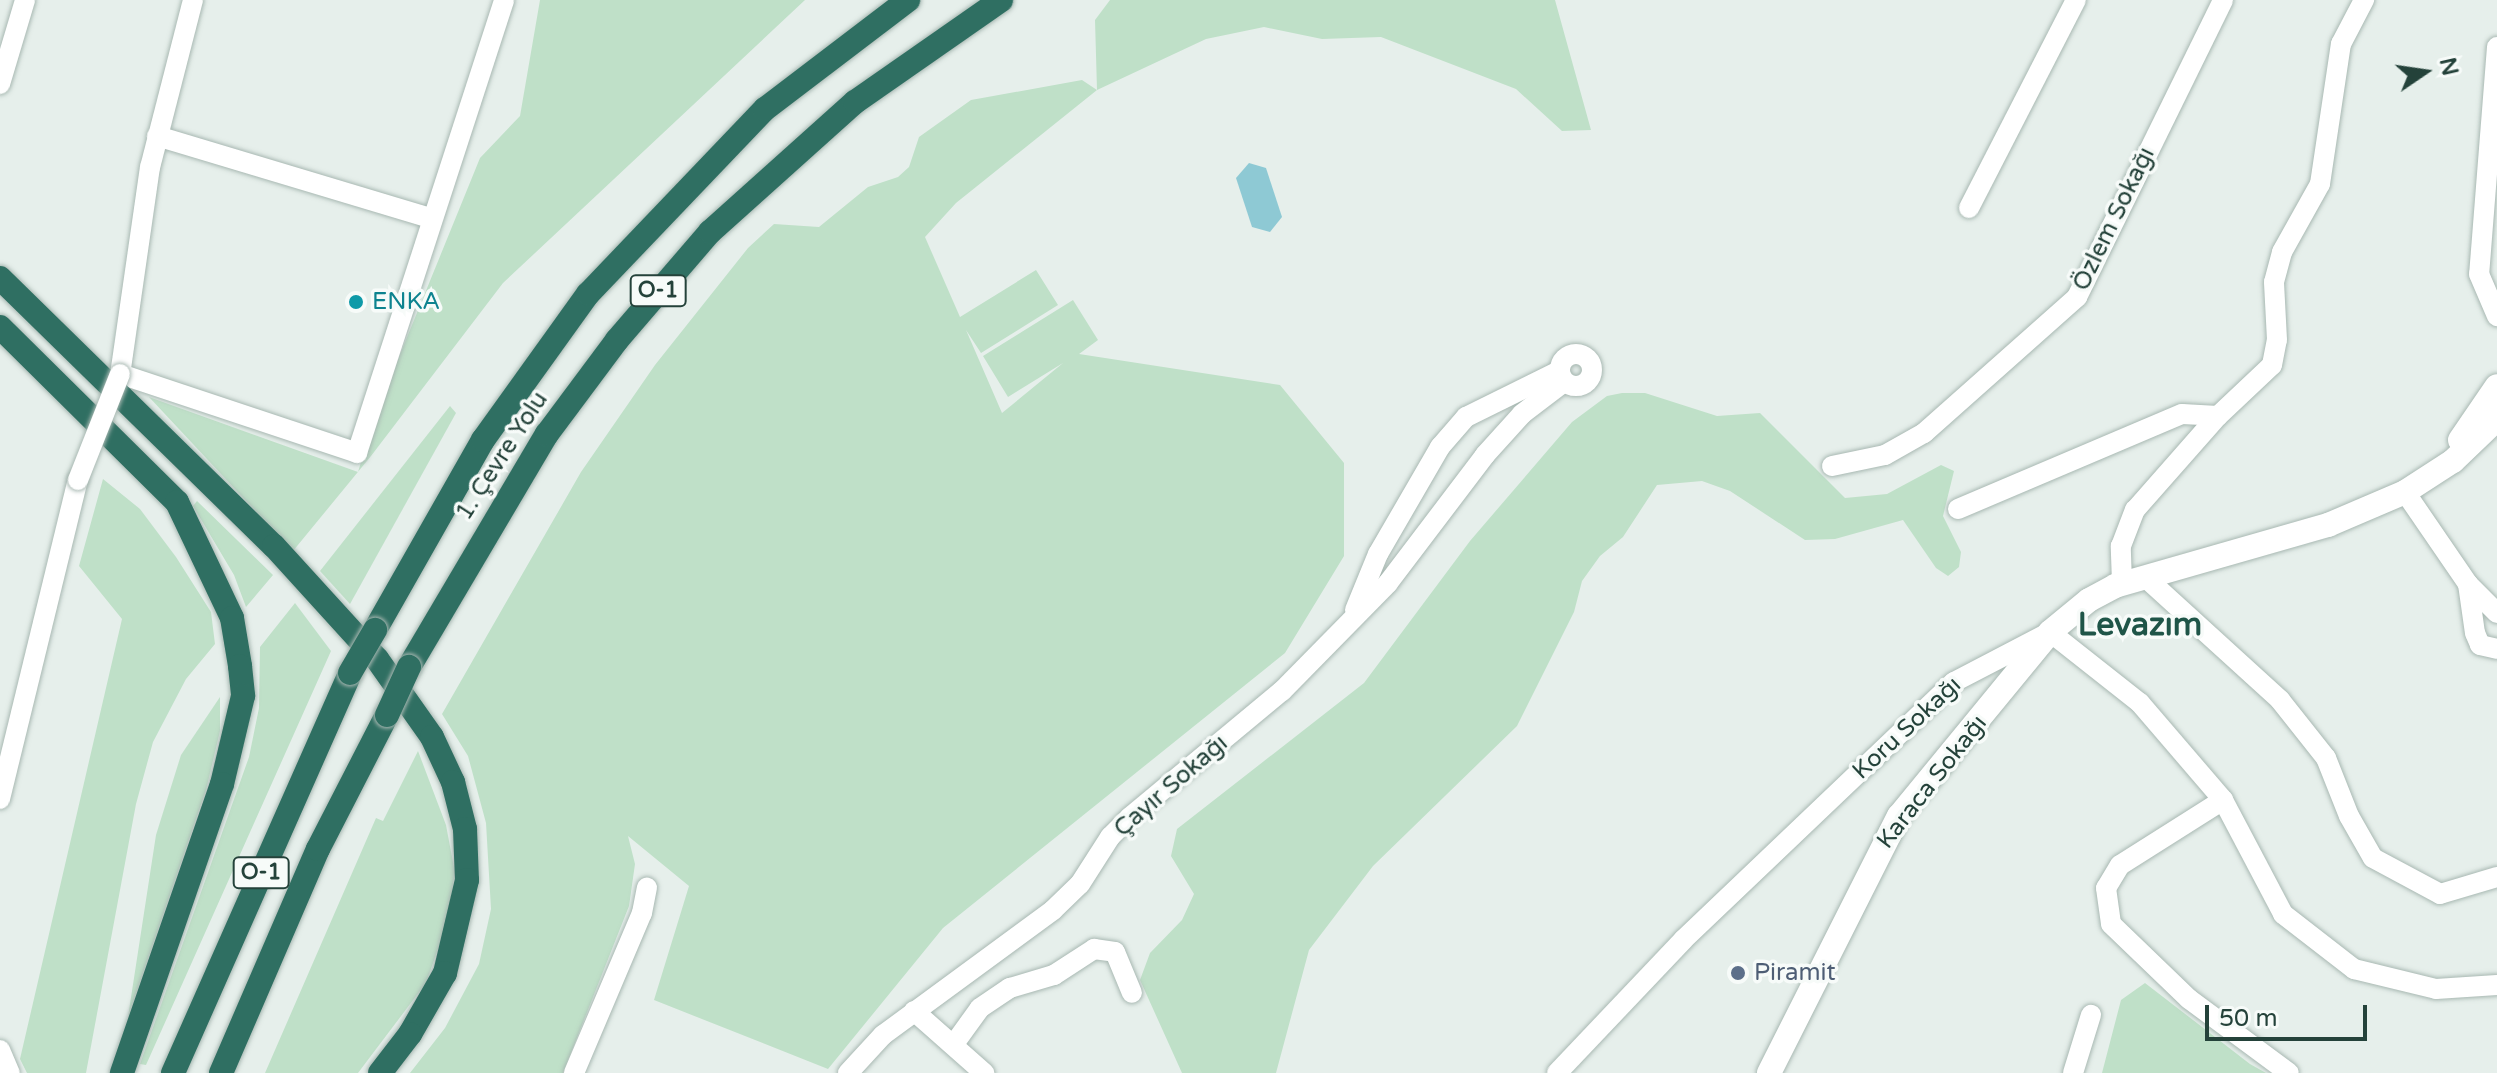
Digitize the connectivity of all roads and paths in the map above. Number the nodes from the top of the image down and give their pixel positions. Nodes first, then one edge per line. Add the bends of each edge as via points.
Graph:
1 (25, 0) edge
2 (193, 0) edge
3 (504, 0) edge
4 (908, 0) edge
5 (1001, 0) edge
6 (2076, 0) edge
7 (2223, 0) edge
8 (2364, 0) edge
9 (2497, 47) edge
10 (0, 84) edge
11 (157, 136) junction
12 (2491, 197) edge
13 (1969, 208) dead end
14 (431, 218) junction
15 (0, 278) edge
16 (2497, 316) edge
17 (0, 327) edge
18 (120, 374) junction
19 (2497, 386) edge
20 (2218, 416) junction
21 (2497, 419) edge
22 (1832, 466) dead end
23 (2429, 478) junction
24 (2405, 492) junction
25 (1958, 509) dead end
26 (2134, 580) junction
27 (2468, 584) junction
28 (2497, 613) edge
29 (1350, 621) junction
30 (2050, 632) junction
31 (2497, 649) edge
32 (0, 799) edge
33 (2223, 800) junction
34 (2497, 877) edge
35 (647, 887) dead end
36 (2497, 985) edge
37 (1132, 993) dead end
38 (914, 1011) junction
39 (2091, 1015) dead end
40 (954, 1044) junction
41 (0, 1050) edge
42 (10, 1073) edge
43 (122, 1073) edge
44 (173, 1073) edge
45 (221, 1073) edge
46 (380, 1073) edge
47 (574, 1073) edge
48 (848, 1073) edge
49 (984, 1073) edge
50 (1557, 1073) edge
51 (1769, 1073) edge
52 (2073, 1073) edge
53 (2289, 1073) edge

1 - 10 street
2 - 11 street
3 - 14 street
4 - 44 highway, 1. Çevre Yolu / O-1, bridge via 765,109 588,294 483,440 350,673
5 - 45 highway, 1. Çevre Yolu / O-1, bridge via 855,102 710,232 617,340 547,434 409,667 318,849
6 - 13 street
7 - 22 street, Özlem Sokağı via 2077,297 1924,433 1885,455
8 - 20 street via 2341,44 2320,184 2282,252 2274,282 2277,340 2272,365
9 - 12 street
11 - 14 street
11 - 18 street
12 - 16 street via 2479,274
14 - 18 street via 357,453
15 - 46 highway via 274,546 377,659 432,737 453,782 465,829 467,880 445,973
17 - 43 highway via 177,502 232,618 240,666 243,696 222,784
18 - 32 street, bridge via 78,480
19 - 23 street, Koru Sokağı
20 - 25 street via 2182,414
20 - 26 street via 2130,520 2121,546
21 - 23 street, Koru Sokağı
23 - 24 street, Koru Sokağı
24 - 26 street, Koru Sokağı via 2328,525
24 - 27 street
26 - 30 street, Koru Sokağı via 2089,600
26 - 34 street via 2280,700 2326,758 2373,858 2440,894
27 - 28 street
27 - 31 street via 2480,645
29 - 29 street, Çayır Sokağı via 1388,583 1485,455 1562,377 1466,417 1440,447 1378,554
29 - 38 street, Çayır Sokağı via 1282,691 1130,817 1110,837 1080,884 1053,910
30 - 33 street via 2140,703
30 - 50 street, Koru Sokağı via 1954,682 1683,940
30 - 51 street, Karaca Sokağı via 1899,816
33 - 36 street via 2283,914 2354,969 2436,989
33 - 53 street via 2120,865 2106,888 2111,924 2189,999
35 - 47 street via 642,913
37 - 40 street via 1115,952 1094,949 1054,975 1010,988 980,1008
38 - 40 street
38 - 48 street, Çayır Sokağı
39 - 52 street
40 - 49 street
41 - 42 street

